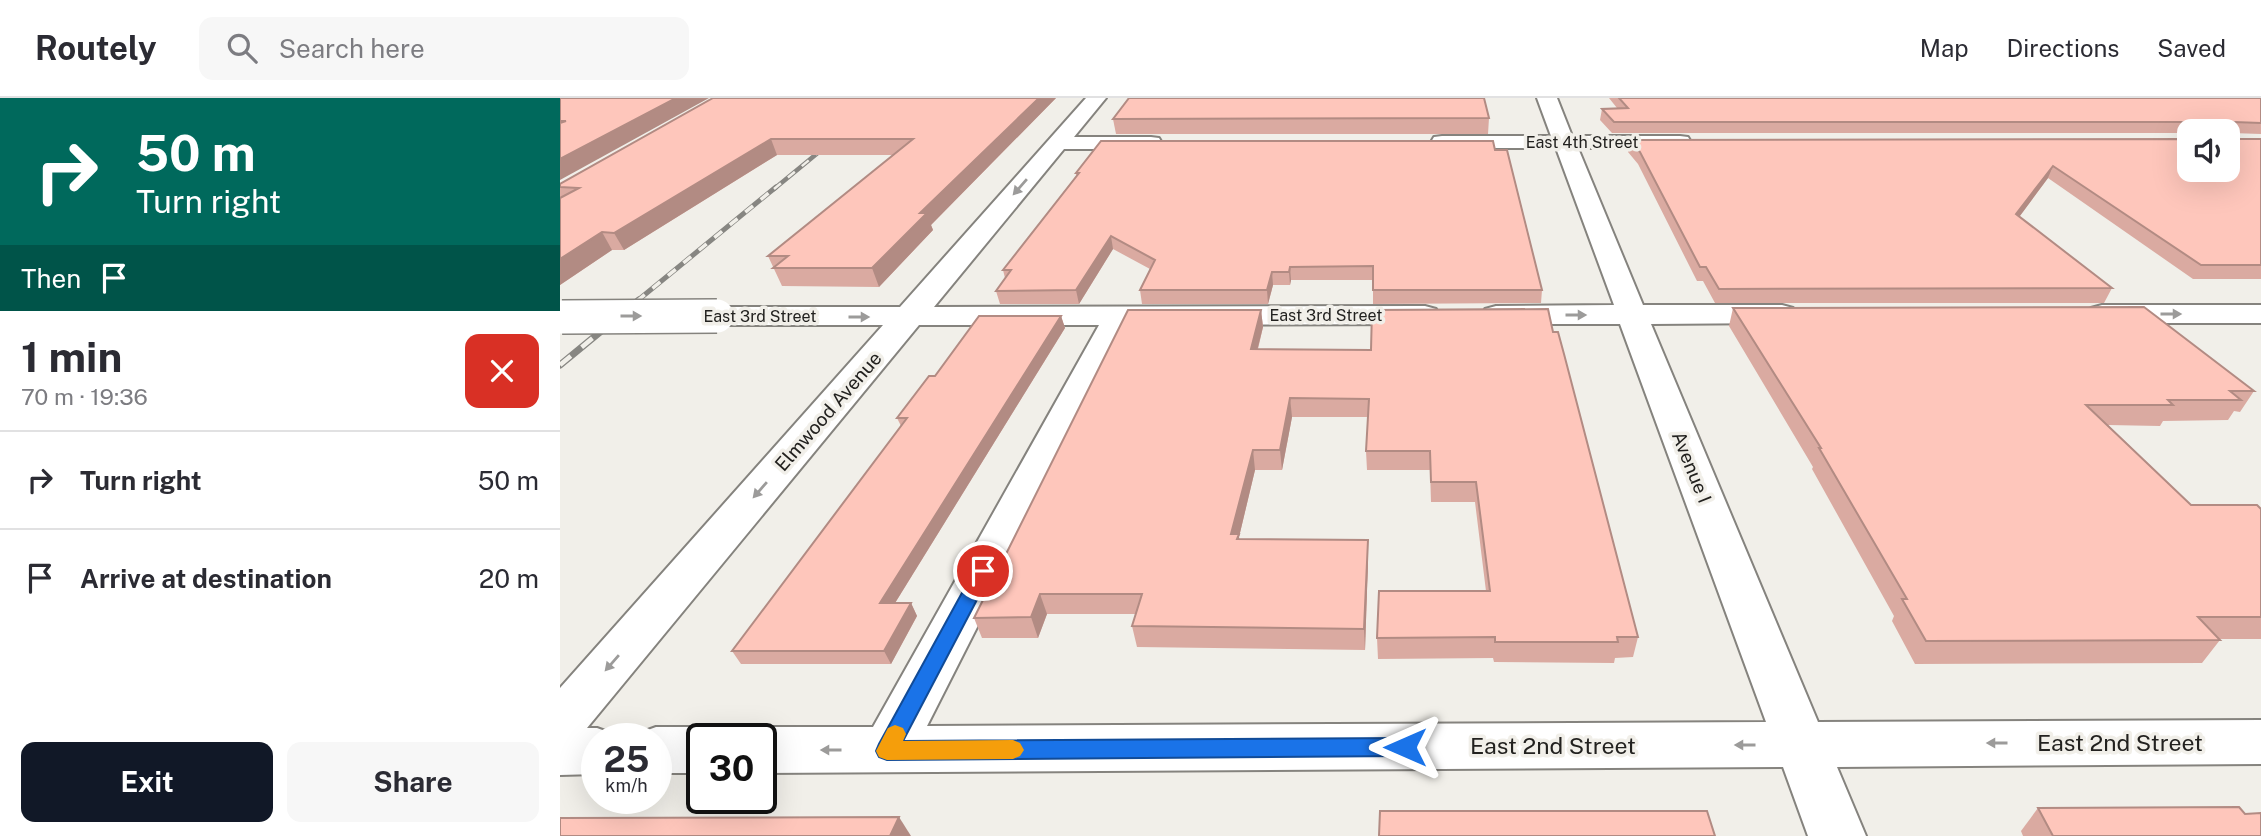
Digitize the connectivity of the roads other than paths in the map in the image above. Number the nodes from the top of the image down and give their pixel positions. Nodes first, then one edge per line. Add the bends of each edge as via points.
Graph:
1 (1096, 98) edge
2 (1547, 98) edge
3 (1415, 142) edge
4 (1564, 142) junction
5 (1697, 142) edge
6 (1058, 143) junction
7 (1167, 143) edge
8 (2261, 313) edge
9 (1632, 314) junction
10 (1809, 314) edge
11 (2070, 314) edge
12 (1119, 316) junction
13 (561, 317) edge
14 (909, 317) junction
15 (560, 724) edge
16 (2261, 742) edge
17 (1801, 744) junction
18 (777, 750) edge
19 (581, 751) edge
20 (887, 751) junction
21 (560, 752) edge
22 (1837, 836) edge

1 - 6 street, Elmwood Avenue
2 - 4 street, Avenue I
3 - 4 street, East 4th Street
4 - 5 street, East 4th Street
4 - 9 street, Avenue I
6 - 7 street
6 -> 14 street, Elmwood Avenue
11 -> 8 street
9 - 10 street, East 3rd Street
12 -> 9 street, East 3rd Street
9 - 17 street, Avenue I
12 - 14 street, East 3rd Street
12 - 20 street
13 -> 14 street, East 3rd Street, bridge
14 -> 15 street, Elmwood Avenue
16 -> 17 street, East 2nd Street
17 -> 20 street, East 2nd Street
17 - 22 street, Avenue I
20 -> 18 street, East 2nd Street
19 - 21 street

